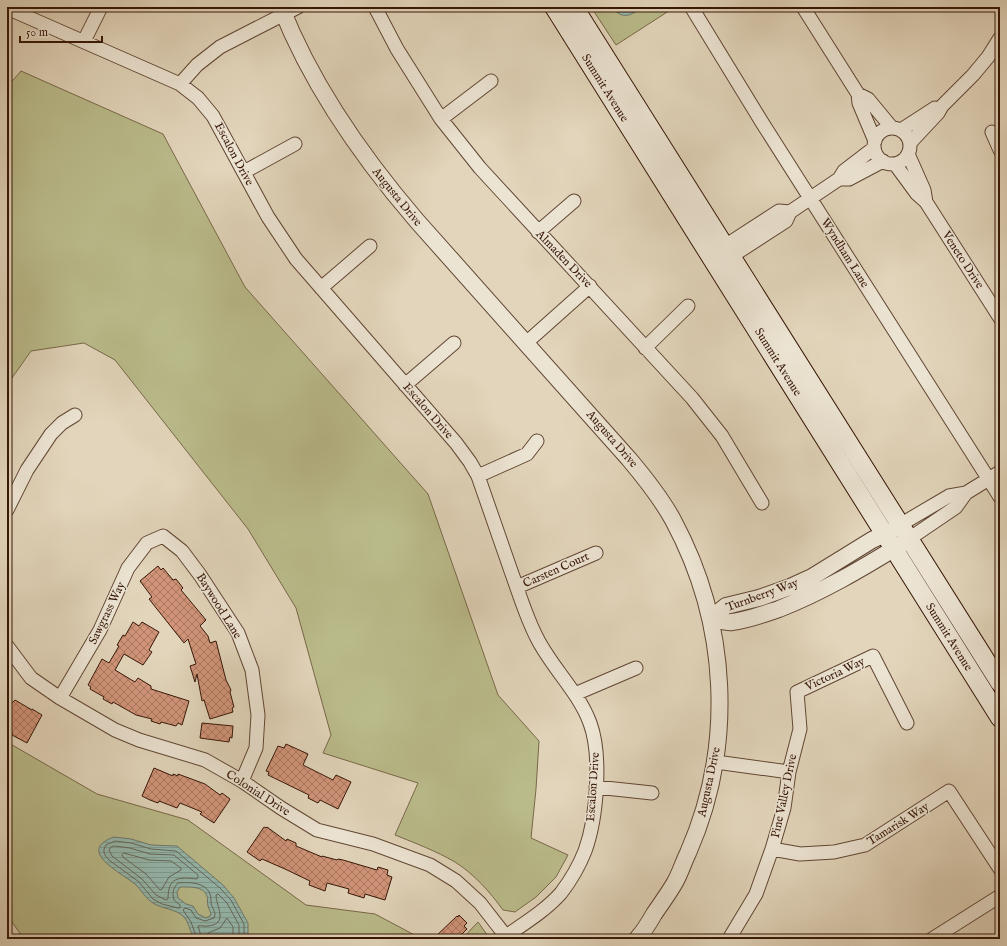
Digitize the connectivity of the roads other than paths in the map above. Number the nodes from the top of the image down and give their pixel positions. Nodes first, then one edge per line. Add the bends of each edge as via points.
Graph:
1 (101, 7) edge
2 (375, 7) edge
3 (554, 7) edge
4 (574, 7) edge
5 (803, 7) edge
6 (7, 8) edge
7 (692, 8) dead end
8 (288, 9) edge
9 (1000, 38) edge
10 (84, 41) junction
11 (491, 81) dead end
12 (180, 84) junction
13 (858, 94) junction
14 (942, 106) junction
15 (441, 119) junction
16 (896, 129) junction
17 (992, 132) dead end
18 (295, 144) dead end
19 (875, 144) junction
20 (909, 148) junction
21 (1000, 150) edge
22 (889, 162) junction
23 (244, 172) junction
24 (839, 180) junction
25 (810, 198) junction
26 (574, 201) dead end
27 (926, 202) junction
28 (538, 232) junction
29 (370, 246) dead end
30 (728, 251) junction
31 (590, 286) junction
32 (321, 288) junction
33 (688, 306) dead end
34 (1000, 318) edge
35 (454, 343) dead end
36 (526, 343) junction
37 (645, 348) junction
38 (405, 384) junction
39 (75, 415) dead end
40 (537, 441) dead end
41 (1000, 472) edge
42 (478, 476) junction
43 (989, 480) junction
44 (1000, 497) edge
45 (762, 503) dead end
46 (7, 510) edge
47 (163, 536) joint
48 (897, 537) junction
49 (596, 553) dead end
50 (517, 587) junction
51 (711, 618) junction
52 (7, 646) edge
53 (636, 668) dead end
54 (1000, 683) edge
55 (797, 692) joint
56 (575, 694) junction
57 (60, 698) junction
58 (1000, 718) edge
59 (907, 723) dead end
60 (716, 762) junction
61 (789, 772) junction
62 (242, 781) junction
63 (596, 787) junction
64 (652, 793) dead end
65 (772, 849) junction
66 (1000, 869) edge
67 (1000, 896) edge
68 (507, 937) edge
69 (642, 937) edge
70 (733, 938) edge
71 (932, 939) edge

1 - 10 street
2 - 15 street, Almaden Drive via 397,49
3 - 48 main road, Summit Avenue
4 - 30 main road, Summit Avenue
5 - 13 street
6 - 10 street, Escalon Drive
7 - 25 street, Wyndham Lane
8 - 12 street via 215,51 197,65
8 - 36 street, Augusta Drive via 304,58 342,123 369,162 417,221
9 - 14 street via 973,76
10 - 12 street, Escalon Drive
11 - 15 street
12 - 23 street, Escalon Drive via 198,98 213,116
13 - 16 street via 868,99
13 - 19 street
14 - 16 street
14 - 20 street
15 - 28 street, Almaden Drive via 480,168
16 - 19 street via 881,132
16 - 20 street via 908,137
17 - 21 street
18 - 23 street
19 - 22 street via 876,153
19 - 24 street via 844,171
20 - 22 street via 900,162
20 - 27 street, Veneto Drive
22 - 24 street via 849,179
22 - 27 street, Veneto Drive
23 - 32 street, Escalon Drive via 283,241
24 - 25 street
25 - 30 street via 790,212 786,221
25 - 43 street, Wyndham Lane
26 - 28 street
27 - 34 street, Veneto Drive
28 - 31 street, Almaden Drive
29 - 32 street
30 - 48 main road, Summit Avenue
31 - 36 street
31 - 37 street, Almaden Drive
32 - 38 street, Escalon Drive
33 - 37 street
35 - 38 street
36 - 51 street, Augusta Drive via 652,488 673,520 689,555
37 - 45 street, Almaden Drive via 692,398 722,436
38 - 42 street, Escalon Drive via 456,443
39 - 46 street via 51,434 27,470
40 - 42 street via 527,454
41 - 43 street
42 - 50 street, Escalon Drive
43 - 44 street, Wyndham Lane
43 - 48 street via 966,493 949,496
47 - 57 street, Sawgrass Way via 147,543 128,568 100,630
47 - 62 street, Baywood Lane via 182,551 200,575 238,633 252,670 258,715 256,748
48 - 51 street, Turnberry Way via 850,576 820,592 765,614 731,622
48 - 54 main road, Summit Avenue
48 - 58 main road, Summit Avenue
49 - 50 street, Carsten Court
50 - 56 street, Escalon Drive via 543,649
51 - 60 street, Augusta Drive via 720,693
52 - 57 street, Colonial Drive via 31,678
53 - 56 street
55 - 59 street, Victoria Way via 873,656
55 - 61 street, Pine Valley Drive via 800,729
56 - 63 street, Escalon Drive via 594,736 597,750
57 - 62 street, Colonial Drive via 127,736 205,760
60 - 61 street
60 - 69 street, Augusta Drive via 698,829 675,883
61 - 65 street, Pine Valley Drive via 784,808
62 - 68 street, Colonial Drive via 317,830 373,844 430,865 456,881 480,903
63 - 64 street
63 - 68 street, Escalon Drive via 589,837 571,879 560,894
65 - 66 street, Tamarisk Way via 800,854 834,852 865,845 949,791
65 - 70 street, Pine Valley Drive via 756,894
67 - 71 street

